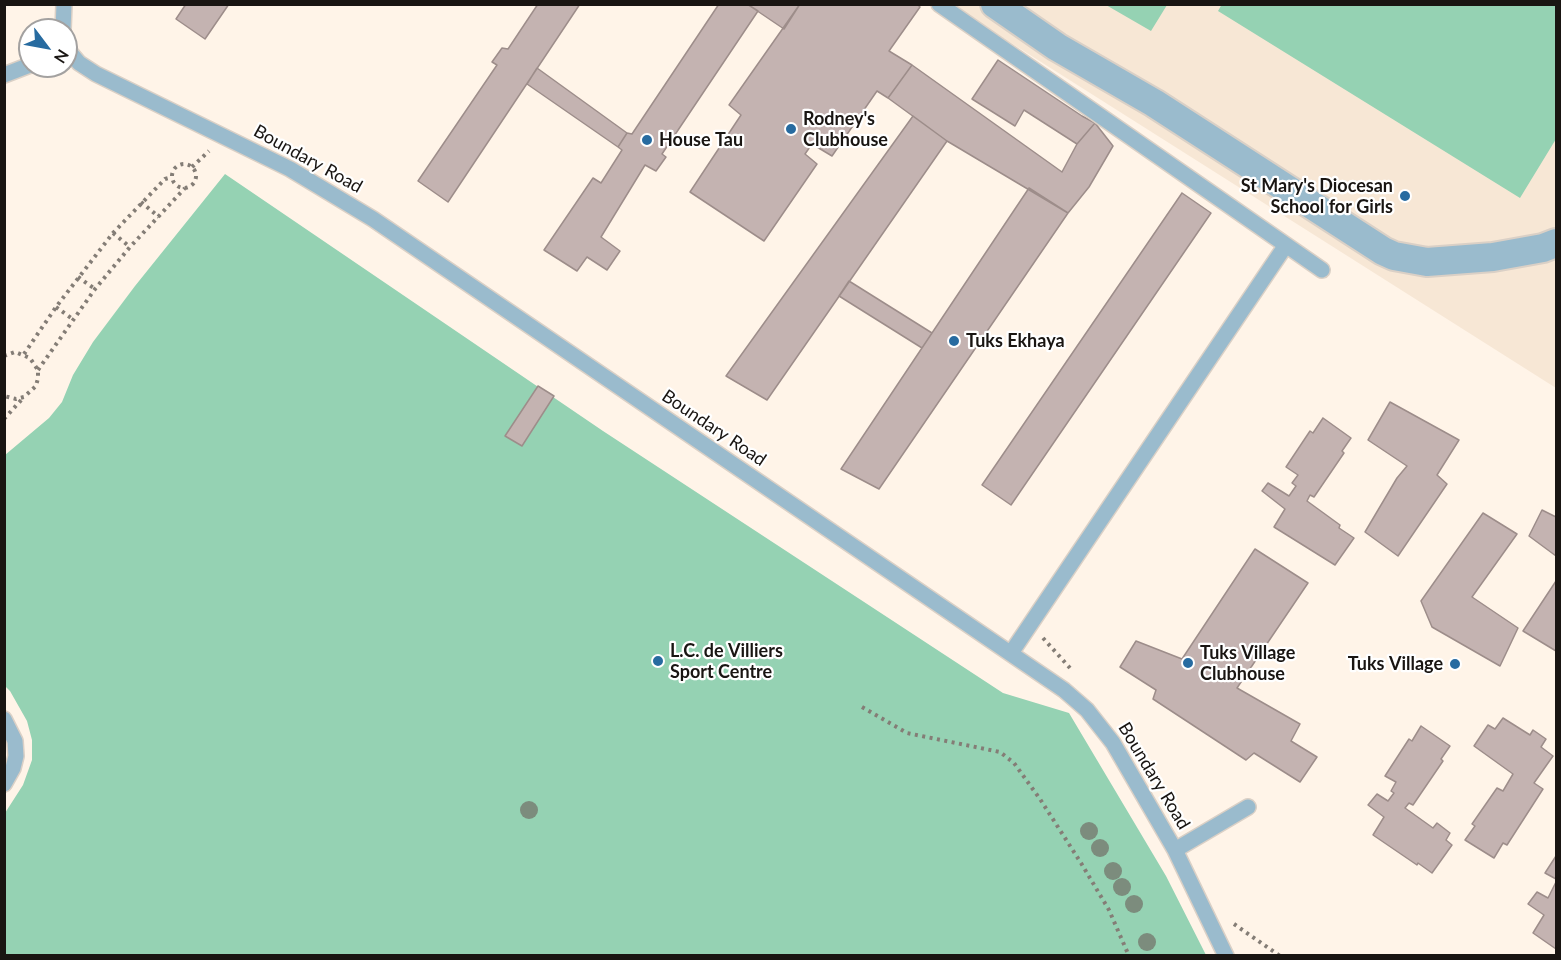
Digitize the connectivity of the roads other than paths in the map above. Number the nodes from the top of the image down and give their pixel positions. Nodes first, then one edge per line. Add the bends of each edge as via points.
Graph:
1 (939, 4) edge
2 (995, 4) edge
3 (78, 62) edge
4 (1557, 243) edge
5 (1286, 245) junction
6 (1322, 270) dead end
7 (1011, 653) junction
8 (4, 719) edge
9 (4, 784) edge
10 (1248, 807) dead end
11 (1175, 850) junction
12 (1226, 956) edge

1 - 5 lane
2 - 4 street via 1057,47 1154,103 1394,256 1427,262 1493,257
3 - 7 lane, Boundary Road via 281,165 373,219
5 - 6 lane
5 - 7 lane
7 - 11 lane, Boundary Road via 1064,690 1103,728
8 - 9 lane via 15,741 16,756
10 - 11 lane
11 - 12 lane, Boundary Road

